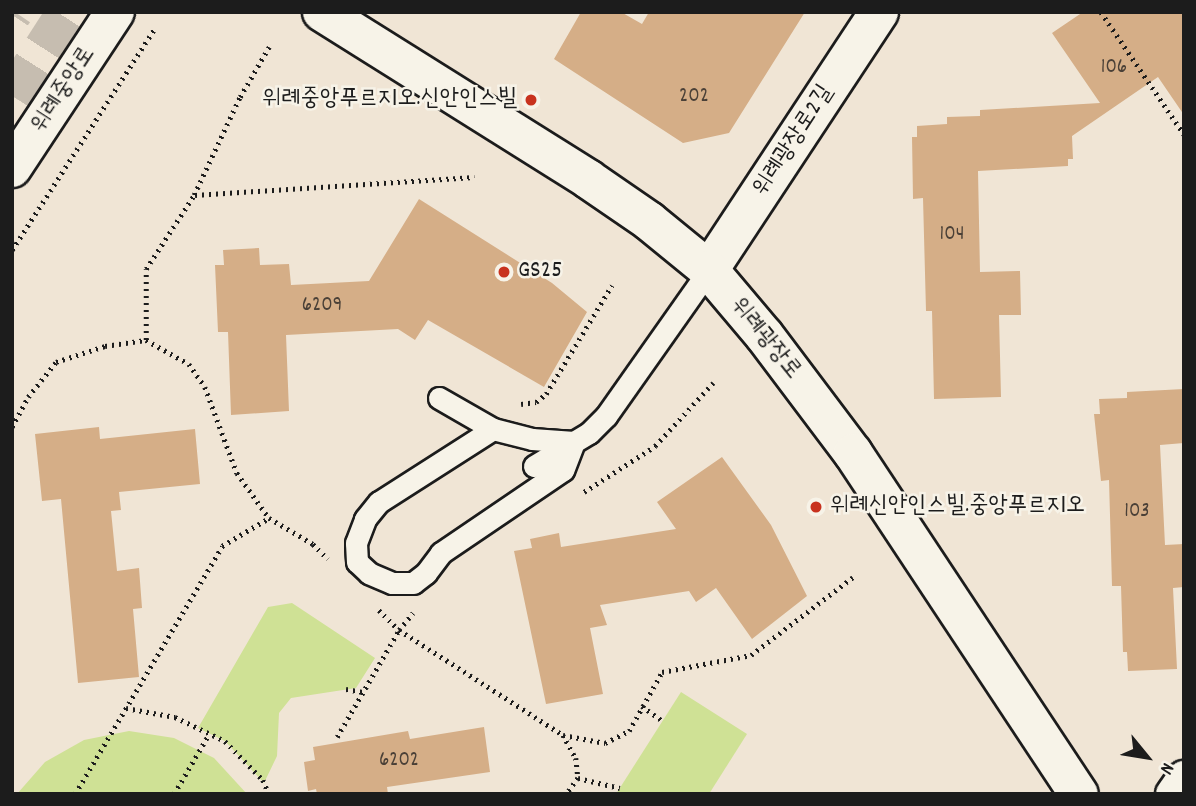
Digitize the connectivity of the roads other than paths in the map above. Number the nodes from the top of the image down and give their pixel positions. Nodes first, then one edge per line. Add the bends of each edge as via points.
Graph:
1 (115, 12) edge
2 (322, 12) edge
3 (879, 12) edge
4 (12, 168) edge
5 (709, 270) junction
6 (439, 398) dead end
7 (486, 424) junction
8 (574, 442) junction
9 (534, 466) dead end
10 (1184, 777) edge
11 (1079, 794) edge
12 (1172, 794) edge

1 - 4 street, 위례중앙로
2 - 5 street, 위례광장로 via 589,179
3 - 5 street, 위례광장로2길
5 - 8 lane via 606,416
5 - 11 street, 위례광장로 via 853,453
6 - 7 lane
7 - 8 lane via 532,439
7 - 8 lane via 379,502 365,519 356,543 357,562 369,573 392,583 413,583 441,554 563,470
8 - 9 lane
10 - 12 street

